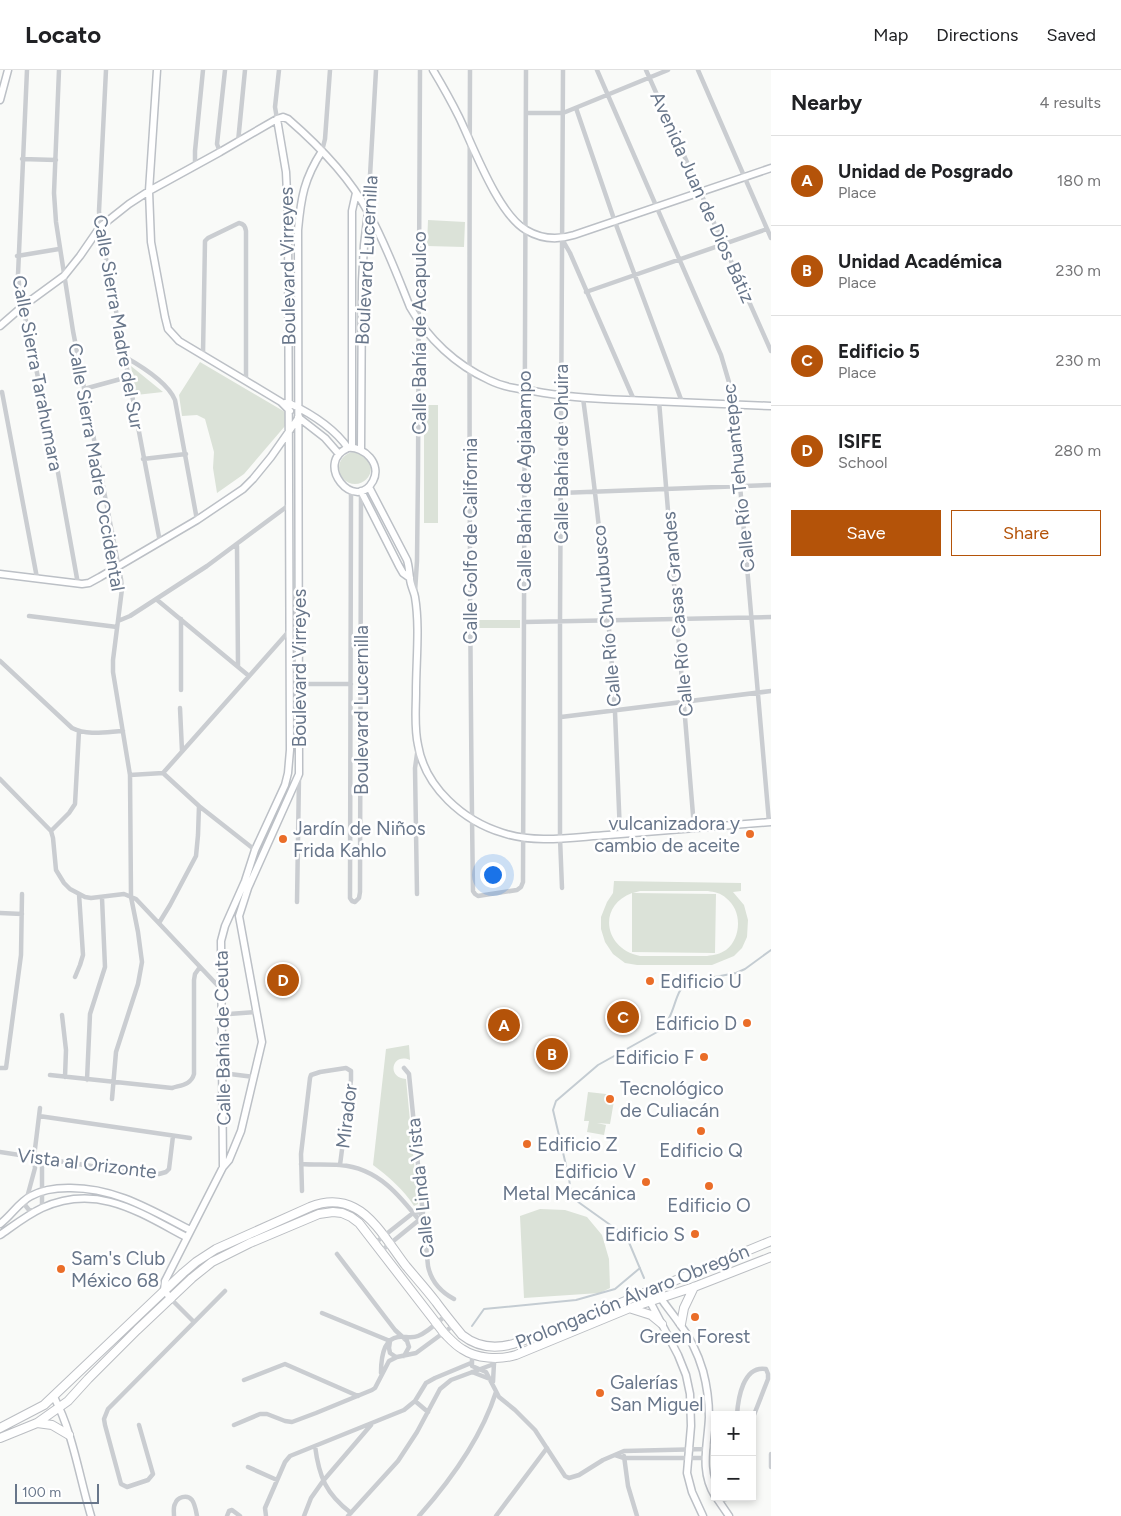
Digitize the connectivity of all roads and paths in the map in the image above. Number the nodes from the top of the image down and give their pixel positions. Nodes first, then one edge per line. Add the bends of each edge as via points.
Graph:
1 (8, 70) edge
2 (26, 70) edge
3 (59, 70) edge
4 (106, 70) edge
5 (156, 70) edge
6 (202, 70) edge
7 (225, 70) edge
8 (245, 70) edge
9 (279, 70) edge
10 (330, 70) edge
11 (376, 70) edge
12 (420, 70) edge
13 (433, 70) edge
14 (470, 70) edge
15 (526, 70) edge
16 (563, 70) edge
17 (597, 70) edge
18 (646, 70) edge
19 (668, 70) edge
20 (698, 70) edge
21 (650, 78) junction
22 (608, 95) junction
23 (0, 100) edge
24 (576, 108) junction
25 (526, 113) junction
26 (563, 113) junction
27 (277, 119) junction
28 (238, 142) junction
29 (470, 143) junction
30 (322, 151) junction
31 (220, 152) junction
32 (22, 159) junction
33 (56, 160) junction
34 (195, 166) junction
35 (771, 168) edge
36 (745, 177) junction
37 (149, 190) junction
38 (701, 192) junction
39 (356, 193) junction
40 (658, 207) junction
41 (368, 211) junction
42 (615, 222) junction
43 (100, 227) junction
44 (767, 229) junction
45 (298, 230) junction
46 (525, 230) junction
47 (288, 231) junction
48 (561, 238) junction
49 (771, 238) edge
50 (724, 244) junction
51 (59, 249) junction
52 (18, 256) junction
53 (680, 259) junction
54 (634, 275) junction
55 (64, 276) junction
56 (586, 292) junction
57 (23, 306) junction
58 (418, 322) junction
59 (0, 326) edge
60 (771, 351) edge
61 (203, 354) junction
62 (125, 357) junction
63 (469, 369) junction
64 (128, 376) junction
65 (246, 380) junction
66 (84, 389) junction
67 (525, 390) junction
68 (2, 392) dead end
69 (561, 396) junction
70 (583, 398) junction
71 (634, 400) junction
72 (659, 401) junction
73 (682, 402) junction
74 (733, 404) junction
75 (286, 405) junction
76 (771, 406) edge
77 (299, 408) junction
78 (299, 417) junction
79 (289, 431) junction
80 (350, 448) junction
81 (361, 450) junction
82 (186, 454) junction
83 (339, 454) junction
84 (143, 459) junction
85 (771, 485) edge
86 (740, 486) junction
87 (369, 487) junction
88 (666, 489) junction
89 (351, 491) junction
90 (361, 491) junction
91 (596, 492) junction
92 (560, 493) junction
93 (289, 505) junction
94 (197, 520) junction
95 (160, 542) junction
96 (237, 546) junction
97 (118, 566) junction
98 (0, 574) edge
99 (37, 578) junction
100 (410, 578) junction
101 (78, 584) junction
102 (415, 596) junction
103 (156, 599) junction
104 (29, 616) dead end
105 (752, 617) junction
106 (771, 617) edge
107 (181, 619) junction
108 (677, 619) junction
109 (607, 620) junction
110 (118, 621) junction
111 (524, 622) junction
112 (560, 622) junction
113 (116, 627) junction
114 (290, 630) junction
115 (0, 660) edge
116 (238, 666) junction
117 (249, 676) junction
118 (299, 684) junction
119 (351, 684) junction
120 (181, 690) dead end
121 (771, 691) edge
122 (758, 692) junction
123 (684, 702) junction
124 (180, 708) dead end
125 (615, 711) junction
126 (561, 717) junction
127 (123, 731) junction
128 (79, 732) junction
129 (418, 746) junction
130 (182, 751) junction
131 (163, 772) junction
132 (288, 773) joint
133 (299, 774) junction
134 (130, 775) junction
135 (0, 780) edge
136 (283, 799) junction
137 (199, 806) junction
138 (472, 820) junction
139 (770, 822) edge
140 (694, 827) junction
141 (50, 830) junction
142 (620, 834) junction
143 (524, 838) junction
144 (560, 838) junction
145 (255, 850) junction
146 (562, 888) dead end
147 (517, 890) joint
148 (22, 894) dead end
149 (79, 894) junction
150 (417, 894) dead end
151 (131, 897) junction
152 (102, 898) junction
153 (297, 902) dead end
154 (0, 914) edge
155 (22, 914) junction
156 (158, 923) junction
157 (200, 967) junction
158 (75, 977) dead end
159 (221, 989) junction
160 (257, 1012) junction
161 (229, 1014) dead end
162 (62, 1015) dead end
163 (3, 1068) edge
164 (404, 1068) dead end
165 (222, 1073) junction
166 (50, 1075) dead end
167 (65, 1077) junction
168 (254, 1077) junction
169 (87, 1080) junction
170 (114, 1083) junction
171 (112, 1099) dead end
172 (40, 1108) dead end
173 (39, 1116) junction
174 (173, 1136) junction
175 (190, 1138) dead end
176 (0, 1152) edge
177 (36, 1157) junction
178 (301, 1164) junction
179 (340, 1165) junction
180 (223, 1167) junction
181 (302, 1191) dead end
182 (41, 1192) junction
183 (26, 1199) junction
184 (39, 1210) junction
185 (423, 1212) junction
186 (413, 1213) junction
187 (419, 1220) junction
188 (0, 1224) edge
189 (424, 1226) junction
190 (190, 1230) junction
191 (0, 1236) edge
192 (384, 1236) junction
193 (186, 1237) junction
194 (771, 1241) edge
195 (375, 1243) junction
196 (390, 1244) junction
197 (381, 1251) junction
198 (337, 1254) dead end
199 (771, 1257) edge
200 (694, 1287) junction
201 (655, 1288) junction
202 (164, 1290) junction
203 (225, 1291) dead end
204 (645, 1292) junction
205 (661, 1298) junction
206 (171, 1299) junction
207 (454, 1299) dead end
208 (650, 1302) junction
209 (630, 1308) junction
210 (322, 1313) dead end
211 (446, 1315) junction
212 (194, 1322) junction
213 (436, 1323) junction
214 (662, 1324) junction
215 (681, 1324) junction
216 (454, 1325) junction
217 (444, 1333) junction
218 (402, 1337) junction
219 (390, 1341) junction
220 (472, 1354) junction
221 (404, 1356) junction
222 (397, 1357) junction
223 (494, 1361) junction
224 (471, 1363) junction
225 (482, 1369) junction
226 (472, 1372) junction
227 (381, 1375) junction
228 (244, 1380) dead end
229 (492, 1382) junction
230 (496, 1392) junction
231 (358, 1396) junction
232 (54, 1397) junction
233 (415, 1401) junction
234 (59, 1407) junction
235 (738, 1411) edge
236 (756, 1411) edge
237 (428, 1412) junction
238 (36, 1423) junction
239 (372, 1424) junction
240 (139, 1425) dead end
241 (234, 1425) dead end
242 (1, 1428) edge
243 (69, 1435) junction
244 (0, 1440) edge
245 (315, 1446) junction
246 (711, 1446) edge
247 (547, 1448) junction
248 (706, 1448) junction
249 (689, 1449) junction
250 (624, 1451) junction
251 (771, 1454) edge
252 (614, 1455) junction
253 (624, 1458) junction
254 (688, 1458) junction
255 (706, 1458) junction
256 (248, 1467) dead end
257 (771, 1467) edge
258 (277, 1480) junction
259 (323, 1481) junction
260 (711, 1489) edge
261 (718, 1501) edge
262 (350, 1515) edge
263 (91, 1516) edge
264 (174, 1516) edge
265 (197, 1516) edge
266 (227, 1516) edge
267 (240, 1516) edge
268 (266, 1516) edge
269 (304, 1516) edge
270 (419, 1516) edge
271 (496, 1516) edge
272 (637, 1516) edge
273 (703, 1516) edge
274 (729, 1516) edge

1 - 23 street
2 - 32 street, Calle Sierra Tarahumara
3 - 33 street, Calle Sierra Madre Occidental
4 - 43 street, Calle Sierra Madre del Sur
5 - 37 street
6 - 34 street
7 - 31 street
8 - 28 street
9 - 27 street
10 - 30 street
11 - 41 street, Boulevard Lucernilla
12 - 58 street, Calle Bahía de Acapulco
13 - 29 street
14 - 29 street, Calle Golfo de California
15 - 25 street, Calle Bahía de Agiabampo
16 - 26 street, Calle Bahía de Ohuira
17 - 22 street, Calle Río Tehuantepec
18 - 21 street, Avenida Juan de Dios Bátiz
19 - 21 street
20 - 36 street
21 - 22 street
21 - 38 street, Avenida Juan de Dios Bátiz
22 - 24 street
22 - 40 street, Calle Río Tehuantepec
24 - 26 street
24 - 42 street
25 - 26 street
25 - 46 street, Calle Bahía de Agiabampo
26 - 48 street, Calle Bahía de Ohuira
27 - 28 street
27 - 30 street via 288,119
27 - 47 street, Boulevard Virreyes via 286,172
28 - 31 street
29 - 46 street via 506,209
29 - 63 street, Calle Golfo de California
30 - 39 street
30 - 45 street, Boulevard Virreyes via 305,184
31 - 34 street
32 - 33 street
32 - 52 street, Calle Sierra Tarahumara
33 - 51 street, Calle Sierra Madre Occidental via 54,193
34 - 37 street
35 - 36 street
36 - 38 street
36 - 44 street
37 - 43 street
37 - 61 street via 151,242 168,329 179,340
38 - 40 street
38 - 50 street, Avenida Juan de Dios Bátiz
39 - 41 street
39 - 80 street, Boulevard Lucernilla via 352,211
40 - 42 street
40 - 53 street, Calle Río Tehuantepec
41 - 58 street
41 - 81 street, Boulevard Lucernilla via 362,282
42 - 48 street
42 - 54 street
43 - 55 street
43 - 62 street, Calle Sierra Madre del Sur
44 - 49 street
44 - 50 street
45 - 47 street
45 - 77 street, Boulevard Virreyes
46 - 48 street via 544,237
46 - 67 street, Calle Bahía de Agiabampo
47 - 75 street, Boulevard Virreyes
48 - 56 street
48 - 69 street, Calle Bahía de Ohuira
50 - 53 street
50 - 60 street, Avenida Juan de Dios Bátiz
51 - 52 street
51 - 55 street, Calle Sierra Madre Occidental
52 - 57 street, Calle Sierra Tarahumara
53 - 54 street
53 - 74 street, Calle Río Tehuantepec via 721,354
54 - 56 street
54 - 73 street
55 - 57 street
55 - 66 street, Calle Sierra Madre Occidental
56 - 71 street
57 - 59 street
57 - 101 street, Calle Sierra Tarahumara
58 - 63 street via 454,360
58 - 102 street, Calle Bahía de Acapulco
61 - 65 street
61 - 65 street via 204,241 239,223 245,226 246,231
62 - 64 street, Calle Sierra Madre del Sur
62 - 82 street via 172,393
63 - 67 street via 497,384
63 - 138 street, Calle Golfo de California
64 - 66 street
64 - 84 street, Calle Sierra Madre del Sur
65 - 75 street
66 - 97 street, Calle Sierra Madre Occidental
67 - 69 street
67 - 111 street, Calle Bahía de Agiabampo
68 - 99 street
69 - 70 street
69 - 92 street, Calle Bahía de Ohuira
70 - 71 street
70 - 91 street, Calle Río Churubusco
71 - 72 street
72 - 73 street
72 - 88 street, Calle Río Casas Grandes
73 - 74 street
74 - 76 street
74 - 86 street, Calle Río Tehuantepec
75 - 77 street
75 - 78 street
75 - 79 street, Boulevard Virreyes
77 - 78 street, Boulevard Virreyes
77 - 80 street
78 - 79 street
78 - 83 street
78 - 118 street, Boulevard Virreyes
79 - 93 street, Boulevard Virreyes
79 - 94 street via 254,479
80 - 81 street
80 - 83 street
81 - 87 street via 371,459 376,471
82 - 84 street
82 - 94 street
83 - 89 street via 336,473 341,484
84 - 95 street, Calle Sierra Madre del Sur
85 - 86 street
86 - 88 street
86 - 105 street, Calle Río Tehuantepec
87 - 90 street
87 - 100 street via 407,560
88 - 91 street
88 - 108 street, Calle Río Casas Grandes
89 - 90 street
89 - 119 street, Boulevard Lucernilla
90 - 100 street via 398,566
90 - 119 street, Boulevard Lucernilla via 360,892 355,902 350,898
91 - 92 street
91 - 109 street, Calle Río Churubusco
92 - 112 street, Calle Bahía de Ohuira
93 - 96 street
93 - 114 street, Boulevard Virreyes
94 - 95 street
95 - 97 street
96 - 103 street
96 - 116 street
97 - 101 street via 89,583
97 - 110 street, Calle Sierra Madre Occidental via 122,589
98 - 99 street
99 - 101 street
100 - 102 street
102 - 129 street
103 - 107 street
103 - 110 street
104 - 113 street
105 - 106 street
105 - 108 street
105 - 122 street, Calle Río Tehuantepec
107 - 116 street
107 - 120 street
108 - 109 street
108 - 123 street, Calle Río Casas Grandes
109 - 112 street
109 - 125 street, Calle Río Churubusco
110 - 113 street, Calle Sierra Madre Occidental
111 - 112 street
111 - 143 street, Calle Bahía de Agiabampo
112 - 126 street, Calle Bahía de Ohuira
113 - 127 street, Calle Sierra Madre Occidental via 112,660
114 - 117 street
114 - 132 street, Boulevard Virreyes
115 - 128 street
116 - 117 street
117 - 130 street
118 - 119 street
118 - 133 street, Boulevard Virreyes
121 - 122 street
122 - 123 street
122 - 139 street, Calle Río Tehuantepec
123 - 125 street
123 - 140 street, Calle Río Casas Grandes
124 - 130 street
125 - 126 street
125 - 142 street, Calle Río Churubusco
126 - 144 street, Calle Bahía de Ohuira
127 - 128 street
127 - 134 street, Calle Sierra Madre Occidental
128 - 141 street via 75,804
129 - 138 street via 434,784 448,802
129 - 150 street via 415,768
130 - 131 street
131 - 134 street
131 - 137 street
132 - 136 street, Calle Bahía de Ceuta
133 - 136 street, Boulevard Virreyes
133 - 153 street
134 - 151 street, Calle Sierra Madre Occidental
135 - 141 street
136 - 145 street, Calle Bahía de Ceuta
136 - 160 street, Boulevard Virreyes via 239,916
137 - 145 street
137 - 156 street via 196,856
138 - 143 street
138 - 147 street, Calle Golfo de California via 475,894 481,896
139 - 140 street
140 - 142 street
141 - 149 street via 54,838 56,870 64,883
142 - 144 street
143 - 144 street
143 - 147 street, Calle Bahía de Agiabampo via 523,882
144 - 146 street, Calle Bahía de Ohuira
145 - 159 street, Calle Bahía de Ceuta via 222,936
148 - 155 street
149 - 152 street
149 - 158 street via 82,955
151 - 152 street via 124,894
151 - 156 street
151 - 170 street, Calle Sierra Madre Occidental via 141,967 118,1043
152 - 169 street via 106,957 101,983 91,1007
154 - 155 street
155 - 163 street via 21,955
156 - 157 street
157 - 159 street
157 - 170 street via 194,980 194,1077 186,1084 172,1088
159 - 165 street, Calle Bahía de Ceuta
160 - 161 street
160 - 168 street, Boulevard Virreyes via 262,1042
162 - 167 street
164 - 185 street, Calle Linda Vista via 409,1074
165 - 168 street
165 - 180 street, Calle Bahía de Ceuta
166 - 167 street
167 - 169 street
168 - 180 street, Boulevard Virreyes via 238,1139
169 - 170 street
170 - 171 street, Calle Sierra Madre Occidental
172 - 173 street
173 - 174 street
173 - 177 street
174 - 175 street
174 - 177 street, Vista al Orizonte via 169,1169 159,1174
176 - 177 street, Vista al Orizonte
177 - 182 street via 42,1164
177 - 183 street
178 - 179 street
178 - 179 street, Mirador via 311,1075 348,1068 351,1080
178 - 181 street
179 - 186 street via 384,1181
180 - 190 street, Calle Bahía de Ceuta
182 - 183 street
182 - 184 street via 43,1200
182 - 190 street via 72,1188 106,1192 130,1199
183 - 184 street via 27,1209
183 - 188 street
184 - 191 street
184 - 193 street via 74,1198 102,1199 126,1206
185 - 186 street
185 - 187 street
185 - 189 street, Calle Linda Vista
186 - 187 street
186 - 192 street
187 - 189 street
187 - 196 street
189 - 207 street, Calle Linda Vista via 429,1272 438,1286
190 - 193 street, Calle Bahía de Ceuta
192 - 195 street
192 - 196 main road, Prolongación Álvaro Obregón
192 - 202 main road, Prolongación Álvaro Obregón via 354,1207 323,1203 216,1249
193 - 202 street, Calle Bahía de Ceuta
194 - 201 main road, Prolongación Álvaro Obregón
195 - 197 main road, Prolongación Álvaro Obregón
195 - 206 main road, Prolongación Álvaro Obregón via 359,1223 347,1215 338,1212 319,1214 212,1262
196 - 197 street
196 - 211 main road, Prolongación Álvaro Obregón
197 - 213 main road, Prolongación Álvaro Obregón
198 - 218 street
199 - 200 main road, Prolongación Álvaro Obregón
200 - 205 main road, Prolongación Álvaro Obregón
200 - 215 main road
201 - 204 main road, Prolongación Álvaro Obregón
201 - 205 street
202 - 206 street
202 - 232 main road, Prolongación Álvaro Obregón
203 - 212 street
204 - 208 street
204 - 216 main road, Prolongación Álvaro Obregón via 567,1325 504,1346 471,1341
205 - 208 main road, Prolongación Álvaro Obregón
205 - 215 street
206 - 212 street
206 - 234 main road, Prolongación Álvaro Obregón
208 - 209 main road, Prolongación Álvaro Obregón
208 - 214 street
209 - 214 main road via 651,1315
209 - 223 main road, Prolongación Álvaro Obregón
210 - 219 street
211 - 213 street
211 - 216 main road, Prolongación Álvaro Obregón
212 - 240 street via 112,1404 106,1414 104,1419 114,1461 121,1484 128,1487 148,1480 153,1474
213 - 217 main road, Prolongación Álvaro Obregón
213 - 218 street via 417,1336
214 - 249 street via 683,1364 688,1383 692,1426
215 - 248 street via 696,1351 706,1383 709,1416
216 - 217 street
217 - 220 main road, Prolongación Álvaro Obregón via 455,1345
217 - 221 street via 416,1353
218 - 219 street
218 - 221 street via 409,1347
219 - 222 street via 390,1353
219 - 227 street via 383,1352
220 - 223 main road, Prolongación Álvaro Obregón
220 - 224 street
221 - 222 street
222 - 227 street via 389,1362
223 - 225 street
223 - 229 street
224 - 225 street
224 - 233 street via 426,1383
225 - 226 street
225 - 229 street
226 - 229 street
226 - 237 street via 444,1384
227 - 231 street via 375,1388
228 - 231 street via 285,1364
229 - 230 street
230 - 247 street via 535,1430
230 - 270 street via 471,1447
231 - 241 street via 292,1422 260,1414
232 - 234 street
232 - 242 main road, Prolongación Álvaro Obregón
233 - 237 street
233 - 239 street via 404,1410
234 - 238 main road, Prolongación Álvaro Obregón
234 - 243 street
235 - 236 street via 746,1379 761,1368 766,1370 768,1379
237 - 262 street via 398,1462
238 - 243 main road via 57,1427
238 - 244 main road, Prolongación Álvaro Obregón
239 - 245 street
239 - 259 street
243 - 263 street
245 - 258 street via 290,1456
245 - 259 street
246 - 248 street
247 - 252 street via 569,1478
247 - 271 street
248 - 249 street
248 - 255 street
249 - 250 street
249 - 254 street
250 - 252 street
250 - 253 street
251 - 257 street
252 - 253 street
253 - 254 street
253 - 272 street
254 - 255 street
254 - 273 street via 692,1492
255 - 260 street
256 - 258 street
258 - 268 street via 265,1508
259 - 262 street
259 - 269 street
261 - 274 street
264 - 265 street via 176,1502 188,1497
266 - 267 street via 232,1510

